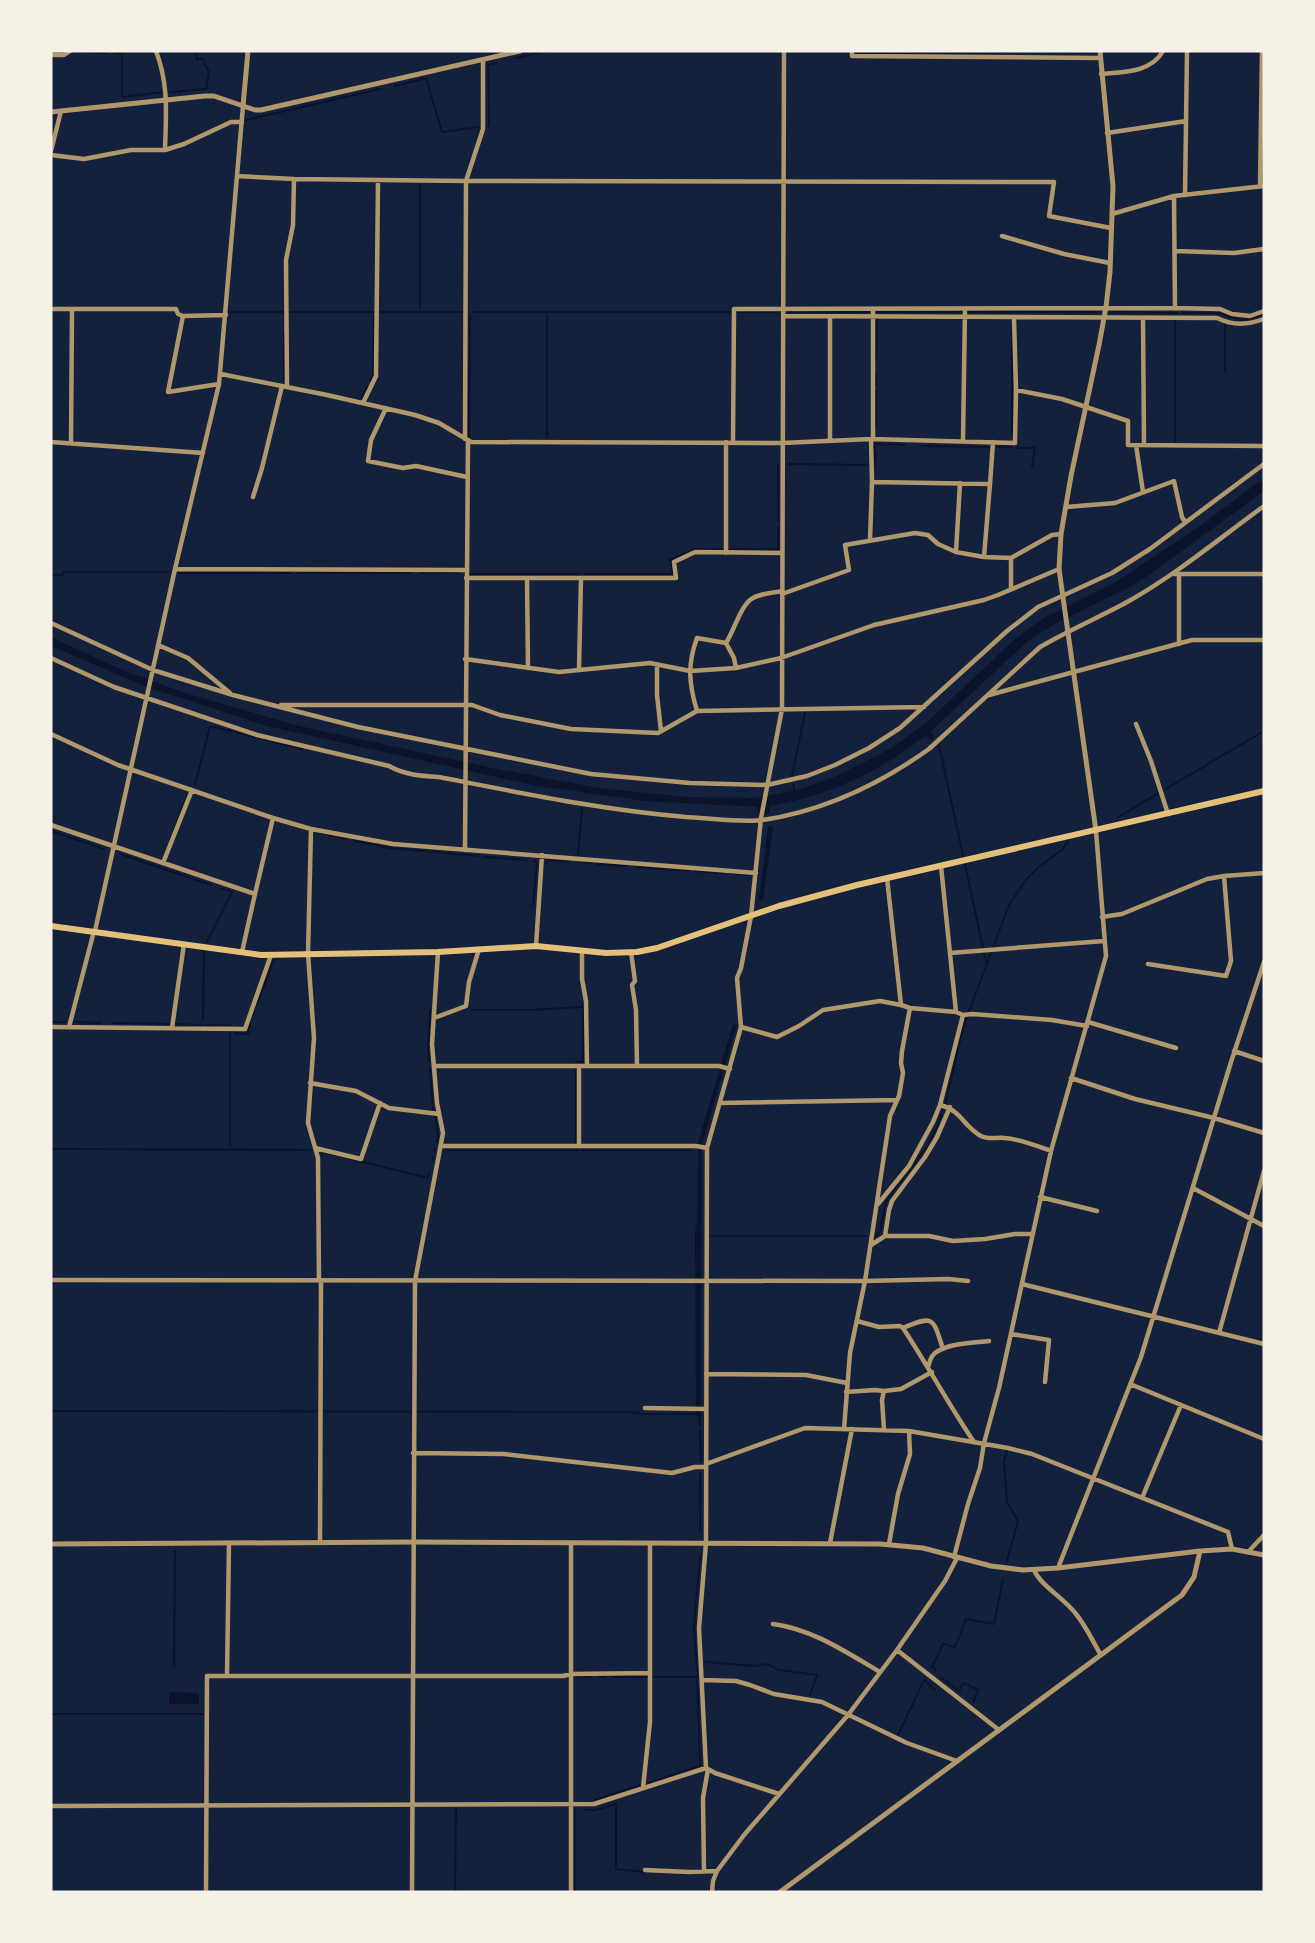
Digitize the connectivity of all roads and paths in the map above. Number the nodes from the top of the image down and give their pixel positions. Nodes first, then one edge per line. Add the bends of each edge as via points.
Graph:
1 (70, 51) edge
2 (156, 51) edge
3 (248, 51) edge
4 (520, 51) edge
5 (784, 51) edge
6 (852, 51) edge
7 (1163, 51) edge
8 (1187, 51) edge
9 (1262, 51) edge
10 (1100, 54) edge
11 (51, 55) edge
12 (483, 60) junction
13 (1101, 74) junction
14 (167, 99) junction
15 (243, 106) junction
16 (61, 111) junction
17 (51, 112) edge
18 (1186, 121) junction
19 (242, 122) junction
20 (1107, 133) junction
21 (165, 150) junction
22 (51, 153) edge
23 (237, 176) junction
24 (294, 179) junction
25 (378, 180) junction
26 (466, 181) junction
27 (784, 182) junction
28 (1262, 186) edge
29 (1185, 195) junction
30 (1174, 196) junction
31 (1112, 214) junction
32 (1111, 228) junction
33 (1002, 236) dead end
34 (1264, 249) edge
35 (1174, 251) junction
36 (1110, 263) junction
37 (783, 308) junction
38 (1106, 308) junction
39 (1174, 308) junction
40 (51, 309) edge
41 (72, 309) junction
42 (873, 309) junction
43 (965, 309) junction
44 (1264, 311) edge
45 (226, 315) junction
46 (183, 316) junction
47 (783, 316) junction
48 (830, 316) junction
49 (873, 316) junction
50 (965, 317) junction
51 (1014, 318) junction
52 (1104, 318) junction
53 (1143, 318) junction
54 (1264, 320) edge
55 (221, 374) junction
56 (219, 384) junction
57 (284, 387) junction
58 (1016, 390) junction
59 (363, 403) junction
60 (1085, 406) junction
61 (386, 408) junction
62 (467, 439) junction
63 (872, 439) junction
64 (830, 441) junction
65 (963, 441) junction
66 (51, 442) edge
67 (726, 442) junction
68 (733, 442) junction
69 (993, 442) junction
70 (71, 443) junction
71 (783, 443) junction
72 (1137, 445) junction
73 (1144, 445) junction
74 (1264, 446) edge
75 (203, 453) junction
76 (1264, 464) edge
77 (468, 477) junction
78 (872, 482) junction
79 (960, 483) junction
80 (990, 484) junction
81 (1143, 492) junction
82 (253, 497) dead end
83 (1264, 506) edge
84 (1066, 507) junction
85 (1185, 522) junction
86 (1062, 534) junction
87 (870, 540) junction
88 (956, 552) junction
89 (726, 553) junction
90 (782, 553) junction
91 (984, 556) junction
92 (1011, 558) junction
93 (1059, 568) junction
94 (175, 569) junction
95 (466, 570) junction
96 (1172, 574) junction
97 (1179, 574) junction
98 (1264, 574) edge
99 (466, 578) junction
100 (527, 578) junction
101 (581, 578) junction
102 (1011, 589) junction
103 (782, 592) junction
104 (1062, 598) junction
105 (51, 623) edge
106 (1067, 631) junction
107 (1264, 640) edge
108 (726, 643) junction
109 (1179, 644) junction
110 (158, 645) junction
111 (51, 658) edge
112 (782, 658) junction
113 (465, 659) junction
114 (657, 664) junction
115 (528, 668) junction
116 (579, 669) junction
117 (736, 669) junction
118 (690, 671) junction
119 (152, 673) junction
120 (1073, 673) junction
121 (233, 694) junction
122 (147, 696) junction
123 (988, 696) junction
124 (272, 705) junction
125 (465, 705) junction
126 (924, 707) junction
127 (783, 710) junction
128 (697, 711) junction
129 (1136, 724) dead end
130 (661, 731) junction
131 (51, 734) edge
132 (465, 750) junction
133 (131, 769) junction
134 (465, 782) junction
135 (766, 786) junction
136 (192, 790) junction
137 (1264, 791) edge
138 (1168, 814) junction
139 (273, 818) junction
140 (760, 819) junction
141 (51, 825) edge
142 (311, 829) junction
143 (1096, 831) junction
144 (114, 845) junction
145 (465, 850) junction
146 (542, 855) junction
147 (163, 862) junction
148 (941, 866) junction
149 (756, 873) junction
150 (1264, 873) edge
151 (1224, 876) junction
152 (887, 878) junction
153 (255, 894) junction
154 (751, 916) junction
155 (1102, 917) junction
156 (51, 926) edge
157 (95, 931) junction
158 (1104, 941) junction
159 (184, 944) junction
160 (536, 946) junction
161 (479, 949) junction
162 (582, 950) junction
163 (242, 952) junction
164 (438, 952) junction
165 (632, 952) junction
166 (950, 953) junction
167 (308, 954) junction
168 (272, 955) junction
169 (1264, 962) edge
170 (1148, 964) dead end
171 (901, 1005) junction
172 (910, 1008) junction
173 (956, 1012) junction
174 (964, 1015) junction
175 (434, 1018) junction
176 (1087, 1024) junction
177 (51, 1027) edge
178 (69, 1027) junction
179 (741, 1027) junction
180 (172, 1028) junction
181 (1176, 1048) dead end
182 (1234, 1051) junction
183 (1264, 1061) edge
184 (434, 1066) junction
185 (579, 1066) junction
186 (587, 1066) junction
187 (637, 1066) junction
188 (728, 1068) junction
189 (1071, 1078) junction
190 (310, 1083) junction
191 (897, 1100) junction
192 (380, 1103) junction
193 (720, 1103) junction
194 (941, 1105) junction
195 (950, 1107) junction
196 (440, 1114) junction
197 (1214, 1118) junction
198 (1264, 1133) edge
199 (441, 1146) junction
200 (579, 1146) junction
201 (315, 1148) junction
202 (706, 1148) junction
203 (1051, 1150) junction
204 (1264, 1172) edge
205 (1193, 1188) junction
206 (1040, 1197) junction
207 (876, 1206) junction
208 (1097, 1211) dead end
209 (1250, 1219) junction
210 (1264, 1226) edge
211 (1032, 1234) junction
212 (885, 1236) junction
213 (871, 1245) junction
214 (51, 1280) edge
215 (320, 1281) junction
216 (414, 1281) junction
217 (705, 1281) junction
218 (865, 1281) junction
219 (968, 1281) dead end
220 (1022, 1284) junction
221 (1153, 1316) junction
222 (857, 1321) junction
223 (903, 1328) junction
224 (1219, 1333) junction
225 (1011, 1334) junction
226 (989, 1341) dead end
227 (1264, 1344) edge
228 (943, 1349) junction
229 (930, 1369) junction
230 (706, 1374) junction
231 (1045, 1382) dead end
232 (847, 1383) junction
233 (1130, 1384) junction
234 (884, 1391) junction
235 (846, 1392) junction
236 (1181, 1405) junction
237 (645, 1408) dead end
238 (705, 1409) junction
239 (844, 1429) junction
240 (852, 1429) junction
241 (884, 1429) junction
242 (909, 1431) junction
243 (1264, 1439) edge
244 (974, 1442) junction
245 (984, 1443) junction
246 (413, 1453) junction
247 (706, 1465) junction
248 (1093, 1478) junction
249 (1142, 1498) junction
250 (1264, 1535) edge
251 (413, 1542) junction
252 (229, 1543) junction
253 (320, 1543) junction
254 (571, 1543) junction
255 (650, 1543) junction
256 (706, 1543) junction
257 (830, 1543) junction
258 (51, 1544) edge
259 (890, 1544) junction
260 (1232, 1549) junction
261 (1200, 1551) junction
262 (1248, 1552) junction
263 (1264, 1555) edge
264 (955, 1557) junction
265 (1058, 1568) junction
266 (1034, 1570) junction
267 (773, 1624) dead end
268 (897, 1650) junction
269 (1101, 1655) junction
270 (880, 1672) junction
271 (650, 1673) junction
272 (571, 1674) junction
273 (227, 1676) junction
274 (413, 1676) junction
275 (702, 1680) junction
276 (848, 1715) junction
277 (999, 1730) junction
278 (957, 1761) junction
279 (707, 1769) junction
280 (643, 1788) junction
281 (778, 1794) junction
282 (413, 1805) junction
283 (571, 1805) junction
284 (51, 1806) edge
285 (207, 1806) junction
286 (645, 1870) dead end
287 (704, 1871) junction
288 (717, 1871) junction
289 (206, 1892) edge
290 (412, 1892) edge
291 (571, 1892) edge
292 (712, 1892) edge
293 (780, 1892) edge

1 - 11 street
2 - 14 street
3 - 15 street
4 - 12 street
5 - 27 street
6 - 10 street via 852,56 1007,59
7 - 13 street via 1147,67
8 - 18 street
9 - 28 street
10 - 13 street
12 - 15 street via 266,109
12 - 26 street via 483,129
13 - 20 street
14 - 15 street via 209,96
14 - 16 street
14 - 21 street
15 - 19 street
16 - 17 street
16 - 22 street
18 - 20 street
18 - 29 street
19 - 21 street via 231,122
19 - 23 street
20 - 31 street
21 - 22 street via 131,150 84,159
23 - 24 street
23 - 45 street
24 - 25 street
24 - 57 street via 293,225 286,260
25 - 26 street
25 - 59 street via 376,376
26 - 27 street
26 - 62 street
27 - 32 street via 1054,182 1050,216
27 - 37 street
28 - 29 street
29 - 30 street
30 - 31 street
30 - 35 street
31 - 32 street
32 - 36 street
33 - 36 street
34 - 35 street via 1234,253
35 - 39 street
36 - 38 street
37 - 42 street
37 - 47 street
37 - 68 street via 734,309
38 - 39 street
38 - 43 street
38 - 52 street
39 - 44 street via 1220,309 1232,315 1250,316
40 - 41 street
41 - 46 street via 176,309
41 - 70 street
42 - 43 street
42 - 49 street
43 - 50 street
45 - 46 street
45 - 55 street
46 - 56 street via 168,392
47 - 48 street
47 - 71 street
48 - 49 street
48 - 64 street
49 - 50 street
49 - 63 street
50 - 51 street
50 - 65 street
51 - 52 street
51 - 58 street
52 - 53 street
52 - 60 street
53 - 54 street via 1217,318 1246,325
53 - 73 street
55 - 56 street
55 - 57 street
56 - 75 street
57 - 59 street
57 - 82 street
58 - 60 street
58 - 69 street via 1015,443
59 - 61 street
60 - 72 street via 1128,421 1128,445
60 - 84 street
61 - 62 street via 439,423
61 - 77 street via 371,440 368,461
62 - 67 street
62 - 77 street
63 - 64 street
63 - 65 street
63 - 78 street
64 - 71 street
65 - 69 street
66 - 70 street
67 - 68 street
67 - 89 street
68 - 71 street
69 - 80 street
70 - 75 street
71 - 90 street
72 - 73 street
72 - 81 street
73 - 74 street
75 - 94 street
76 - 85 street
77 - 95 street
78 - 79 street
78 - 87 street
79 - 80 street
79 - 88 street
80 - 91 street
81 - 84 street via 1115,503
81 - 85 street via 1174,481
83 - 96 street
84 - 86 street
85 - 104 street via 1112,573
86 - 92 street via 1052,535
86 - 93 street
87 - 88 street via 915,533 928,535
87 - 103 street via 845,545 849,570
88 - 91 street
89 - 90 street
89 - 101 street via 696,552 674,562 676,578
90 - 103 street
91 - 92 street
92 - 102 street
93 - 102 street
93 - 104 street
94 - 95 street
94 - 110 street
95 - 99 street
96 - 97 street
96 - 106 street
97 - 98 street
97 - 109 street
99 - 100 street
99 - 113 street
100 - 101 street
100 - 115 street
101 - 116 street
102 - 112 street via 984,600 874,625
103 - 108 street via 750,600
103 - 112 street
104 - 106 street
104 - 126 street via 1038,607 1007,631
105 - 119 street
106 - 120 street
106 - 123 street via 1040,647
107 - 109 street via 1192,640
108 - 117 street
108 - 118 street via 698,638
109 - 120 street
110 - 119 street
110 - 121 street via 188,657
111 - 122 street via 114,687
112 - 117 street
112 - 127 street
113 - 115 street
113 - 125 street
114 - 116 street
114 - 118 street
114 - 130 street
115 - 116 street via 559,672
117 - 118 street
118 - 128 street
119 - 121 street
119 - 122 street
120 - 123 street
120 - 143 street
121 - 124 street
122 - 133 street
122 - 134 street via 257,735 389,766 400,772
123 - 140 street via 929,749 888,776 819,806
124 - 125 street
124 - 132 street
125 - 130 street via 572,729
125 - 132 street
126 - 127 street
126 - 135 street via 900,728 835,765
127 - 128 street
127 - 135 street
128 - 130 street
129 - 138 street
131 - 133 street
132 - 134 street
132 - 135 street via 637,780
133 - 136 street
133 - 144 street
134 - 140 street via 575,804 645,813
134 - 145 street
135 - 140 street
136 - 139 street
136 - 147 street
137 - 138 main road
138 - 143 main road
139 - 142 street
139 - 153 street
140 - 149 street
141 - 144 street
142 - 145 street via 393,844
142 - 167 street
143 - 148 main road
143 - 155 street
144 - 147 street
144 - 157 street
145 - 146 street
146 - 149 street
146 - 160 street
147 - 153 street
148 - 152 main road
148 - 166 street
149 - 154 street
150 - 151 street
151 - 155 street via 1207,879 1122,914
151 - 170 street via 1231,961 1226,976
152 - 154 main road
152 - 171 street
153 - 163 street
154 - 165 main road via 657,948
154 - 179 street via 737,978
155 - 158 street
156 - 157 main road
157 - 159 main road
157 - 178 street
158 - 166 street
158 - 176 street via 1106,956
159 - 163 main road
159 - 180 street
160 - 161 main road
160 - 162 main road
161 - 164 main road
161 - 175 street via 466,1006
162 - 165 main road
162 - 186 street
163 - 168 main road
164 - 167 main road
164 - 175 street
165 - 187 street
166 - 173 street
167 - 168 main road
167 - 190 street via 314,1038
168 - 180 street via 245,1029
169 - 182 street
171 - 172 street
171 - 179 street via 880,1001 823,1010 777,1037
172 - 173 street
172 - 191 street
173 - 174 street
174 - 176 street
174 - 194 street
175 - 184 street
176 - 181 street
176 - 189 street
177 - 178 street
178 - 180 street
179 - 188 street
182 - 183 street
182 - 197 street
184 - 185 street
184 - 196 street
185 - 186 street
185 - 200 street
186 - 187 street
187 - 188 street
188 - 193 street
189 - 197 street
189 - 203 street
190 - 192 street via 348,1088
190 - 201 street via 308,1123
191 - 193 street
191 - 207 street via 890,1116
192 - 196 street via 389,1108
192 - 201 street via 361,1159
193 - 202 street
194 - 195 street
194 - 207 street via 909,1166
195 - 203 street via 979,1136
195 - 212 street via 938,1137 892,1201
196 - 199 street
197 - 198 street
197 - 205 street
199 - 200 street
199 - 216 street
200 - 202 street
201 - 215 street
202 - 217 street
203 - 206 street
204 - 209 street
205 - 209 street
205 - 221 street
206 - 208 street
206 - 211 street
207 - 213 street
209 - 210 street
209 - 224 street
211 - 212 street via 953,1241 929,1236
211 - 220 street
212 - 213 street
213 - 218 street
214 - 215 street
215 - 216 street
215 - 253 street
216 - 217 street
216 - 246 street
217 - 218 street
217 - 230 street
218 - 219 street
218 - 222 street
220 - 221 street
220 - 225 street
221 - 224 street
221 - 233 street
222 - 223 street
222 - 232 street
223 - 228 street via 928,1320 935,1325
223 - 229 street
224 - 227 street
225 - 231 street via 1049,1340
225 - 245 street
226 - 228 street
228 - 229 street via 930,1358
229 - 234 street via 901,1389
229 - 244 street
230 - 232 street via 806,1375
230 - 238 street
232 - 235 street
233 - 236 street
233 - 248 street
234 - 235 street
234 - 241 street
235 - 239 street
236 - 243 street
236 - 249 street
237 - 238 street
238 - 247 street
239 - 240 street
239 - 247 street via 800,1429
240 - 241 street
240 - 257 street
241 - 242 street
242 - 244 street
242 - 259 street via 910,1454 898,1494
244 - 245 street
245 - 248 street via 1032,1454
245 - 264 street
246 - 247 street via 514,1455 672,1473
246 - 251 street
247 - 256 street
248 - 249 street
248 - 265 street
249 - 260 street via 1228,1532
250 - 262 street
251 - 253 street
251 - 254 street
251 - 274 street
252 - 253 street
252 - 258 street
252 - 273 street
254 - 255 street
254 - 272 street
255 - 256 street
255 - 271 street
256 - 257 street
256 - 275 street via 699,1628
257 - 259 street
259 - 264 street
260 - 261 street
260 - 262 street
261 - 265 street
261 - 269 street via 1194,1577 1182,1595
262 - 263 street
264 - 266 street via 1008,1569
264 - 268 street via 945,1581
265 - 266 street
266 - 269 street via 1038,1579 1077,1614
267 - 270 street via 791,1626 819,1638
268 - 270 street
268 - 277 street
269 - 277 street
270 - 276 street
271 - 272 street
271 - 280 street
272 - 274 street
272 - 283 street
273 - 274 street
273 - 285 street via 207,1676
274 - 282 street
275 - 276 street via 736,1681 774,1694 822,1702
275 - 279 street
276 - 278 street
276 - 281 street
277 - 278 street
278 - 293 street
279 - 280 street
279 - 281 street
279 - 287 street via 703,1798
280 - 283 street via 594,1804
281 - 288 street
282 - 283 street
282 - 285 street
282 - 290 street
283 - 291 street
284 - 285 street
285 - 289 street
286 - 287 street
287 - 288 street
288 - 292 street

